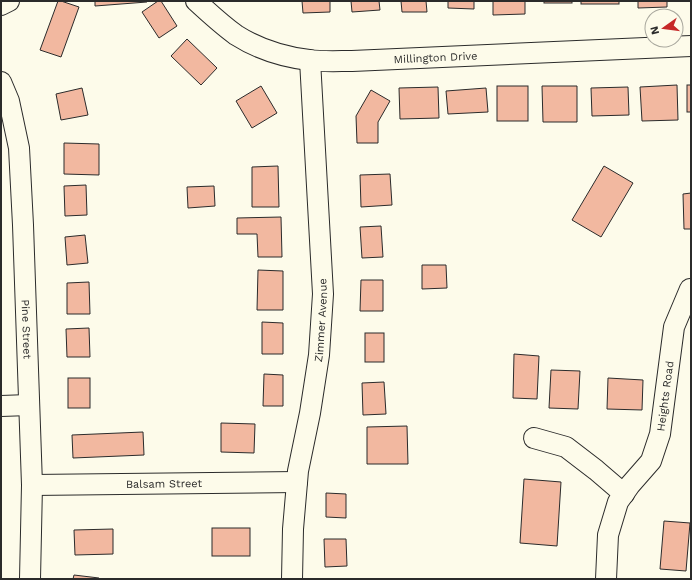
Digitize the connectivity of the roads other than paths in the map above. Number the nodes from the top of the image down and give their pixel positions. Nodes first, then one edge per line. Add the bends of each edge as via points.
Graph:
1 (9, 1) edge
2 (196, 1) edge
3 (1, 5) edge
4 (691, 46) edge
5 (310, 60) junction
6 (1, 82) edge
7 (690, 289) edge
8 (28, 405) junction
9 (1, 406) edge
10 (534, 438) dead end
11 (297, 482) junction
12 (32, 485) junction
13 (624, 494) junction
14 (30, 579) edge
15 (292, 579) edge
16 (606, 579) edge

1 - 3 street
2 - 5 street, Millington Drive via 237,35 262,48
4 - 5 street, Millington Drive via 352,61
5 - 11 street, Zimmer Avenue via 323,294 319,355
6 - 8 street, Pine Street via 9,101 19,148
7 - 13 street, Heights Road via 674,327 660,434 651,461
8 - 9 street
8 - 12 street, Pine Street
10 - 13 street via 566,447
11 - 12 street, Balsam Street
11 - 15 street, Zimmer Avenue
12 - 14 street, Pine Street
13 - 16 street, Heights Road via 618,502 608,535

